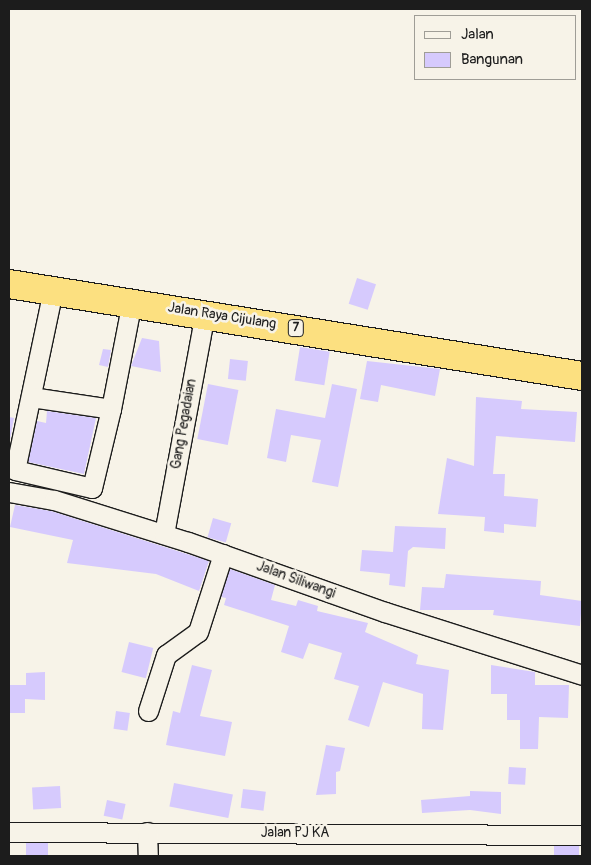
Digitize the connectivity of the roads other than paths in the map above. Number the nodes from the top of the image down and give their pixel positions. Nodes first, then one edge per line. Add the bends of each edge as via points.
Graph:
1 (9, 284) edge
2 (53, 290) junction
3 (132, 301) junction
4 (205, 313) junction
5 (582, 376) edge
6 (30, 397) junction
7 (111, 409) junction
8 (9, 492) edge
9 (164, 534) junction
10 (223, 554) junction
11 (582, 675) edge
12 (148, 711) dead end
13 (9, 832) edge
14 (147, 832) junction
15 (582, 835) edge
16 (148, 856) edge

1 - 2 highway, Jalan Raya Cijulang / 7
2 - 3 highway, Jalan Raya Cijulang / 7
2 - 6 street
3 - 4 highway, Jalan Raya Cijulang / 7
3 - 7 street
4 - 5 highway, Jalan Raya Cijulang / 7
4 - 9 street, Gang Pegadaian
6 - 7 street
6 - 7 street via 15,470 92,488
8 - 9 street, Jalan Siliwangi via 54,500
9 - 10 street, Jalan Siliwangi
10 - 11 street, Jalan Siliwangi via 385,612
10 - 12 street via 198,632 166,655
13 - 14 street, Jalan PJ KA
14 - 15 street, Jalan PJ KA
14 - 16 street

